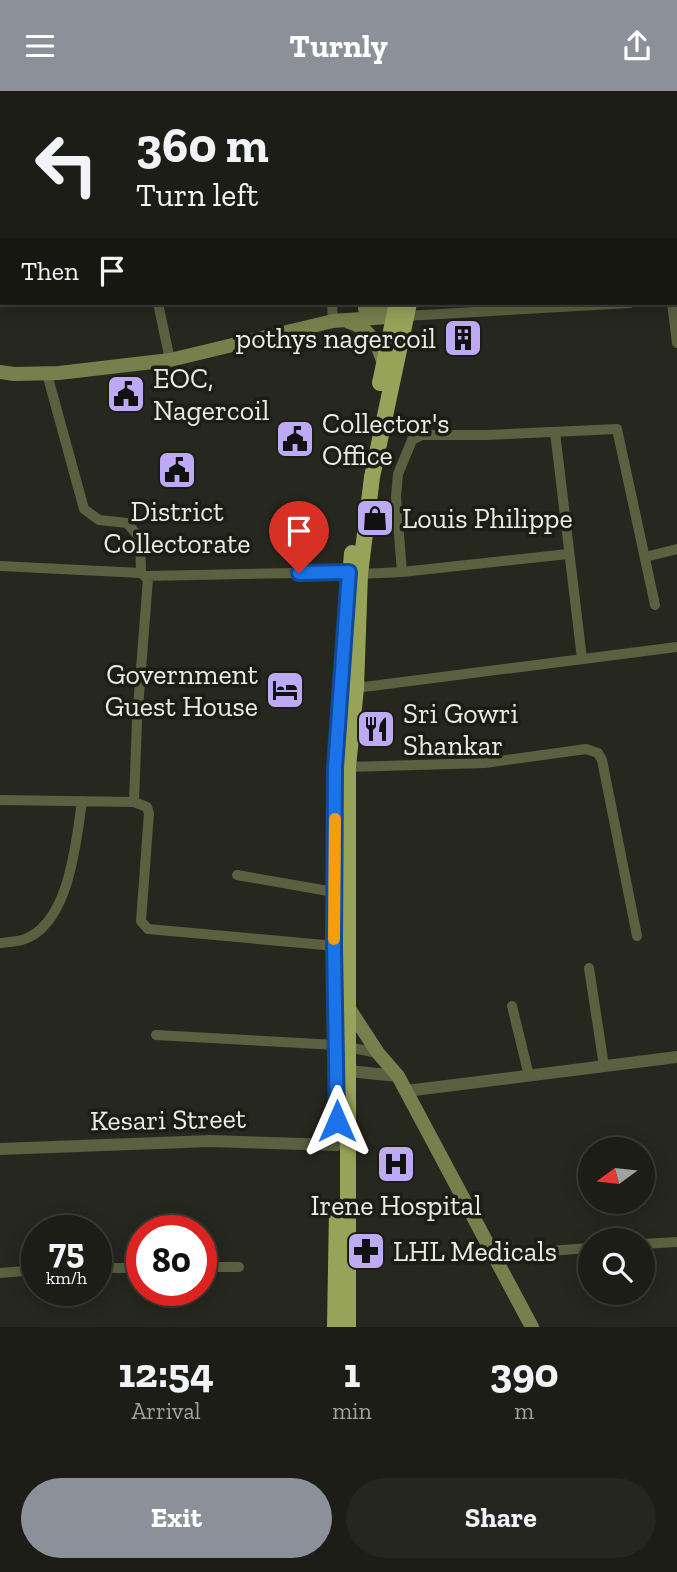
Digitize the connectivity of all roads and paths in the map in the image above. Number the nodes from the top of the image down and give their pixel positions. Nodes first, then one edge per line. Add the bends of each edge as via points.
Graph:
1 (158, 305) edge
2 (332, 305) edge
3 (538, 305) edge
4 (672, 305) edge
5 (370, 306) edge
6 (401, 308) edge
7 (335, 321) junction
8 (676, 327) edge
9 (677, 343) edge
10 (170, 360) junction
11 (384, 365) junction
12 (0, 372) edge
13 (47, 374) junction
14 (555, 432) junction
15 (677, 549) edge
16 (568, 554) junction
17 (645, 557) junction
18 (0, 566) edge
19 (402, 572) junction
20 (355, 573) junction
21 (144, 574) junction
22 (655, 605) dead end
23 (677, 647) edge
24 (582, 659) junction
25 (356, 688) junction
26 (345, 726) junction
27 (348, 767) junction
28 (0, 800) edge
29 (82, 801) junction
30 (134, 802) junction
31 (237, 875) dead end
32 (334, 892) junction
33 (637, 936) dead end
34 (0, 943) edge
35 (334, 946) junction
36 (589, 968) dead end
37 (341, 1004) junction
38 (512, 1006) dead end
39 (156, 1035) dead end
40 (342, 1046) junction
41 (378, 1053) junction
42 (677, 1057) edge
43 (604, 1066) junction
44 (343, 1071) junction
45 (398, 1076) junction
46 (529, 1076) junction
47 (406, 1091) junction
48 (337, 1145) junction
49 (0, 1149) edge
50 (677, 1242) edge
51 (655, 1243) edge
52 (578, 1249) edge
53 (495, 1255) junction
54 (217, 1267) edge
55 (239, 1267) dead end
56 (21, 1271) edge
57 (0, 1273) edge
58 (335, 1327) edge
59 (348, 1327) edge
60 (532, 1327) edge

1 - 10 street
2 - 7 street
3 - 6 street
4 - 8 street
5 - 6 main road
5 - 7 main road
6 - 7 main road
6 - 11 highway
6 - 20 highway
7 - 10 main road
7 - 11 main road via 364,329 379,347
8 - 9 street
10 - 13 main road
11 - 20 highway via 361,478
12 - 13 main road
13 - 21 street via 84,509 99,520 127,523 140,538
14 - 16 street
14 - 17 street via 617,429
14 - 19 street via 422,435 412,440 398,474 396,497
15 - 17 street
16 - 19 street
16 - 24 street
17 - 22 street
18 - 21 street
19 - 20 street
20 - 21 street
20 - 25 highway
20 - 26 highway
21 - 30 street via 150,584
23 - 24 street
24 - 25 street
25 - 26 highway
26 - 27 highway
26 - 32 highway via 335,768
27 - 33 street via 485,763 586,749 598,753
27 - 37 highway
28 - 29 street
29 - 30 street
29 - 34 street via 70,871 57,911 32,935
30 - 35 street via 147,807 149,813 141,921 145,928
31 - 32 street
32 - 35 highway
35 - 37 highway
36 - 43 street
37 - 40 highway
37 - 41 main road
38 - 46 street
39 - 40 street
40 - 41 street
40 - 44 highway
41 - 45 main road
42 - 43 street
43 - 46 street
44 - 45 street
44 - 48 highway
44 - 59 highway
45 - 47 main road
46 - 47 street
47 - 53 main road
48 - 49 street, Kesari Street via 210,1141
48 - 58 highway
50 - 51 street
52 - 53 street
53 - 60 main road
54 - 55 street
56 - 57 street

